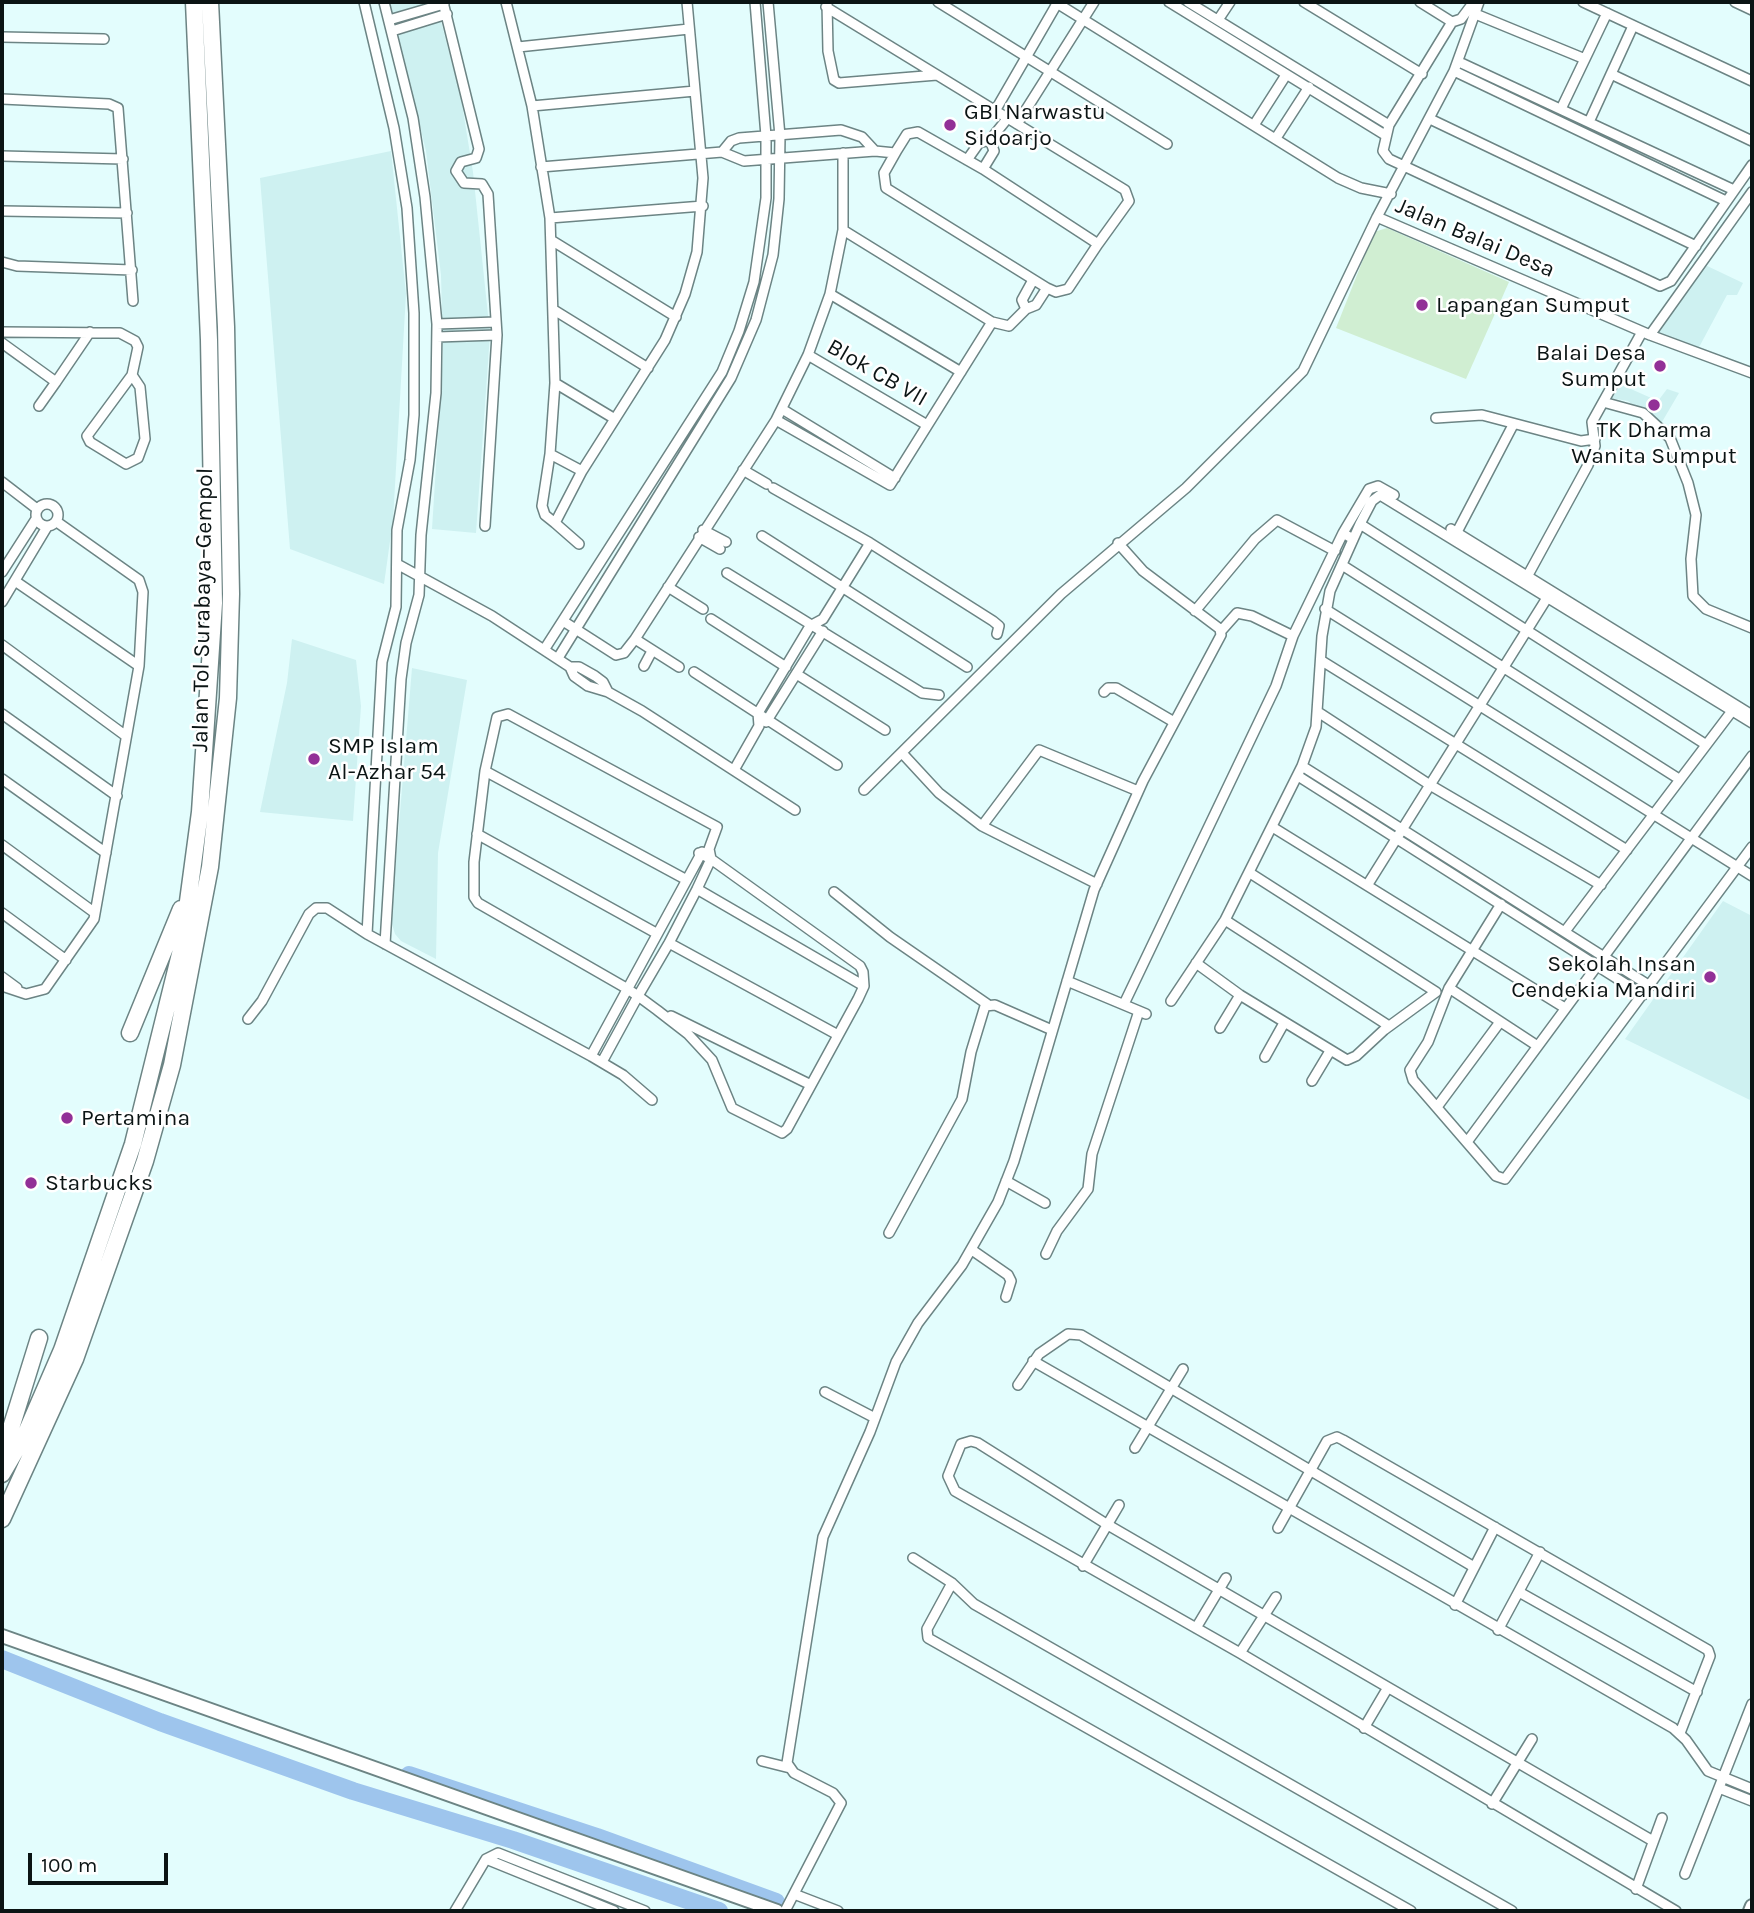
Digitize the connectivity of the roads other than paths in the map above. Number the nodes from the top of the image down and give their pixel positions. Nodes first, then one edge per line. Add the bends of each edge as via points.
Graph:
1 (194, 2) edge
2 (211, 2) edge
3 (364, 2) edge
4 (384, 2) edge
5 (506, 2) edge
6 (687, 2) edge
7 (755, 2) edge
8 (768, 2) edge
9 (938, 2) edge
10 (1057, 2) edge
11 (1094, 2) edge
12 (1169, 2) edge
13 (1230, 2) edge
14 (1304, 2) edge
15 (1420, 2) edge
16 (1583, 2) edge
17 (1735, 2) edge
18 (443, 3) edge
19 (1192, 3) edge
20 (827, 5) edge
21 (1475, 8) edge
22 (1752, 10) edge
23 (1607, 13) junction
24 (447, 14) junction
25 (1204, 18) junction
26 (1083, 19) junction
27 (389, 20) junction
28 (1218, 20) junction
29 (1452, 22) junction
30 (1633, 26) junction
31 (689, 29) junction
32 (393, 31) junction
33 (2, 37) edge
34 (104, 38) dead end
35 (518, 47) junction
36 (1026, 57) junction
37 (1585, 59) junction
38 (1456, 66) junction
39 (1051, 72) junction
40 (1422, 74) junction
41 (1611, 74) junction
42 (938, 75) junction
43 (1286, 75) junction
44 (1304, 81) junction
45 (1752, 81) edge
46 (695, 91) junction
47 (2, 99) edge
48 (531, 106) junction
49 (1561, 109) junction
50 (995, 111) junction
51 (1573, 116) junction
52 (1007, 118) junction
53 (1430, 118) junction
54 (1589, 122) junction
55 (1017, 124) junction
56 (1254, 125) junction
57 (1389, 125) junction
58 (1570, 127) junction
59 (1385, 135) junction
60 (766, 136) junction
61 (780, 136) junction
62 (1276, 138) junction
63 (990, 140) junction
64 (1752, 141) edge
65 (1167, 144) dead end
66 (875, 151) junction
67 (701, 152) junction
68 (722, 152) junction
69 (843, 153) junction
70 (895, 153) junction
71 (2, 156) edge
72 (779, 158) junction
73 (123, 159) junction
74 (766, 159) junction
75 (967, 160) junction
76 (1752, 165) edge
77 (541, 167) junction
78 (1404, 167) junction
79 (983, 169) junction
80 (1734, 190) junction
81 (1752, 192) edge
82 (1391, 194) junction
83 (1726, 201) junction
84 (703, 206) junction
85 (2, 211) edge
86 (127, 214) junction
87 (1377, 217) junction
88 (550, 218) junction
89 (843, 230) junction
90 (551, 240) junction
91 (1098, 244) junction
92 (1696, 246) junction
93 (2, 262) edge
94 (132, 270) junction
95 (1033, 280) junction
96 (1047, 288) junction
97 (830, 294) junction
98 (133, 301) dead end
99 (1026, 309) junction
100 (554, 310) junction
101 (676, 317) junction
102 (496, 322) junction
103 (992, 322) junction
104 (437, 324) junction
105 (2, 332) edge
106 (90, 332) junction
107 (1646, 333) junction
108 (497, 335) junction
109 (437, 337) junction
110 (2, 343) edge
111 (808, 355) junction
112 (648, 368) junction
113 (722, 372) junction
114 (961, 372) junction
115 (1752, 373) edge
116 (132, 375) junction
117 (731, 378) junction
118 (56, 382) junction
119 (555, 383) junction
120 (1603, 402) junction
121 (39, 406) dead end
122 (782, 409) junction
123 (1436, 418) dead end
124 (615, 419) junction
125 (776, 420) junction
126 (927, 425) junction
127 (1513, 425) junction
128 (1595, 439) junction
129 (550, 454) junction
130 (743, 470) junction
131 (582, 471) junction
132 (895, 478) junction
133 (2, 482) edge
134 (37, 509) junction
135 (36, 519) junction
136 (57, 522) junction
137 (555, 523) junction
138 (1360, 524) junction
139 (485, 526) dead end
140 (47, 527) junction
141 (701, 533) junction
142 (1343, 533) junction
143 (1457, 533) junction
144 (762, 536) dead end
145 (1353, 539) junction
146 (870, 543) junction
147 (1118, 543) junction
148 (579, 544) dead end
149 (723, 545) dead end
150 (1335, 551) junction
151 (397, 564) junction
152 (1342, 565) junction
153 (2, 572) edge
154 (727, 573) dead end
155 (419, 574) junction
156 (1528, 575) junction
157 (15, 581) junction
158 (668, 587) junction
159 (842, 587) junction
160 (1547, 598) junction
161 (2, 602) edge
162 (703, 609) dead end
163 (1325, 609) junction
164 (1195, 611) junction
165 (711, 619) dead end
166 (822, 619) junction
167 (563, 621) junction
168 (810, 626) junction
169 (1752, 628) edge
170 (576, 629) junction
171 (1527, 630) junction
172 (1221, 631) junction
173 (823, 634) junction
174 (998, 634) dead end
175 (1293, 636) junction
176 (635, 639) junction
177 (2, 645) edge
178 (544, 650) junction
179 (652, 651) junction
180 (558, 658) junction
181 (1322, 661) junction
182 (139, 666) junction
183 (644, 666) dead end
184 (679, 667) dead end
185 (786, 667) junction
186 (967, 667) dead end
187 (1504, 667) junction
188 (694, 672) dead end
189 (798, 675) junction
190 (1104, 692) dead end
191 (939, 695) dead end
192 (1480, 705) junction
193 (379, 709) junction
194 (399, 709) junction
195 (1732, 711) junction
196 (1318, 712) junction
197 (758, 713) junction
198 (2, 714) edge
199 (1752, 715) edge
200 (770, 721) junction
201 (1174, 722) junction
202 (1752, 723) edge
203 (759, 726) junction
204 (885, 730) dead end
205 (126, 736) junction
206 (1457, 742) junction
207 (1705, 744) junction
208 (902, 754) junction
209 (1752, 756) edge
210 (837, 765) dead end
211 (1302, 766) junction
212 (734, 770) junction
213 (485, 771) junction
214 (1298, 776) junction
215 (2, 779) edge
216 (1679, 779) junction
217 (1430, 785) junction
218 (864, 790) dead end
219 (1138, 791) junction
220 (117, 796) junction
221 (795, 810) dead end
222 (1654, 815) junction
223 (982, 826) junction
224 (1274, 828) junction
225 (1404, 828) junction
226 (477, 834) junction
227 (1398, 838) junction
228 (1692, 838) junction
229 (2, 845) edge
230 (1752, 847) edge
231 (1627, 850) junction
232 (106, 853) junction
233 (706, 854) junction
234 (1738, 866) junction
235 (1250, 873) junction
236 (1478, 876) junction
237 (1752, 876) edge
238 (685, 879) junction
239 (1097, 884) junction
240 (1368, 884) junction
241 (1601, 885) junction
242 (1471, 886) junction
243 (697, 890) junction
244 (834, 892) dead end
245 (188, 898) junction
246 (671, 904) junction
247 (1501, 904) junction
248 (685, 912) junction
249 (2, 913) edge
250 (95, 913) junction
251 (1225, 920) junction
252 (1566, 930) junction
253 (656, 933) junction
254 (367, 934) junction
255 (668, 943) junction
256 (385, 944) junction
257 (1472, 949) junction
258 (1603, 955) junction
259 (66, 960) junction
260 (1196, 963) junction
261 (1596, 965) junction
262 (2, 977) edge
263 (1067, 981) junction
264 (2, 986) edge
265 (864, 986) junction
266 (1650, 986) junction
267 (626, 988) junction
268 (1449, 988) junction
269 (26, 994) junction
270 (1240, 995) junction
271 (1440, 995) junction
272 (1643, 995) junction
273 (638, 996) junction
274 (1171, 1001) dead end
275 (987, 1004) junction
276 (1124, 1004) junction
277 (1565, 1008) junction
278 (657, 1010) junction
279 (248, 1018) dead end
280 (1500, 1022) junction
281 (1284, 1023) junction
282 (1389, 1026) junction
283 (1220, 1028) dead end
284 (1052, 1030) junction
285 (130, 1032) dead end
286 (838, 1035) junction
287 (1536, 1045) junction
288 (1330, 1051) junction
289 (591, 1056) junction
290 (1265, 1056) dead end
291 (602, 1062) junction
292 (1312, 1081) dead end
293 (811, 1085) junction
294 (652, 1100) dead end
295 (1437, 1107) junction
296 (1466, 1142) junction
297 (1006, 1181) junction
298 (1045, 1203) dead end
299 (889, 1233) dead end
300 (972, 1250) junction
301 (1046, 1254) dead end
302 (1006, 1297) dead end
303 (38, 1338) dead end
304 (1033, 1361) junction
305 (1183, 1369) dead end
306 (1018, 1385) dead end
307 (1171, 1389) junction
308 (825, 1392) dead end
309 (875, 1418) junction
310 (1147, 1429) junction
311 (1135, 1448) dead end
312 (1312, 1471) junction
313 (3, 1472) edge
314 (1119, 1505) dead end
315 (1289, 1510) junction
316 (2, 1519) edge
317 (1108, 1525) junction
318 (1495, 1527) junction
319 (1278, 1528) dead end
320 (1539, 1552) junction
321 (913, 1558) dead end
322 (1083, 1566) junction
323 (1474, 1567) junction
324 (1226, 1578) dead end
325 (953, 1583) junction
326 (1219, 1590) junction
327 (1519, 1592) junction
328 (1276, 1597) dead end
329 (1455, 1605) junction
330 (1265, 1615) junction
331 (1196, 1628) junction
332 (1498, 1630) junction
333 (2, 1636) edge
334 (1240, 1653) junction
335 (1387, 1689) junction
336 (1697, 1692) junction
337 (1752, 1704) edge
338 (1364, 1728) junction
339 (1680, 1732) junction
340 (1532, 1739) dead end
341 (762, 1761) dead end
342 (1516, 1764) junction
343 (790, 1768) junction
344 (1721, 1783) junction
345 (1752, 1789) edge
346 (1752, 1801) edge
347 (1492, 1804) junction
348 (1661, 1818) dead end
349 (1653, 1841) junction
350 (486, 1859) junction
351 (1685, 1874) dead end
352 (1636, 1889) junction
353 (794, 1894) junction
354 (1752, 1906) edge
355 (630, 1909) edge
356 (455, 1911) edge
357 (614, 1911) edge
358 (645, 1911) edge
359 (776, 1911) edge
360 (785, 1911) edge
361 (838, 1911) edge
362 (1411, 1911) edge
363 (1512, 1911) edge
364 (1676, 1911) edge
365 (1750, 1911) edge

1 - 245 highway, Jalan Tol Surabaya–Gempol via 209,340 214,603 210,699
2 - 316 highway, Jalan Tol Surabaya–Gempol via 230,505 228,698 217,807 196,954 172,1065 115,1251 75,1359
3 - 151 street via 405,195 414,313 414,415 397,530
4 - 27 street
5 - 35 street
6 - 31 street
7 - 60 street
8 - 61 street
9 - 36 street
10 - 26 street
10 - 36 street
11 - 26 street
12 - 25 street
13 - 28 street
14 - 40 street
15 - 29 street
16 - 23 street
17 - 22 street
18 - 24 street
18 - 27 street
19 - 25 street
20 - 42 street
20 - 42 street via 834,80
21 - 29 street
21 - 37 street
21 - 38 street
23 - 30 street
23 - 37 street
24 - 32 street
24 - 102 street via 478,149 475,158 461,162 456,171 464,183 482,184 487,189
25 - 28 street
25 - 43 street
26 - 39 street
26 - 56 street
27 - 32 street
28 - 44 street
29 - 40 street
30 - 41 street
30 - 45 street
31 - 35 street
31 - 46 street
32 - 104 street via 425,197
33 - 34 street
35 - 48 street
36 - 39 street
36 - 50 street
37 - 49 street
38 - 49 street
38 - 53 street
38 - 58 street
39 - 55 street
39 - 65 street
40 - 57 street
41 - 54 street
41 - 64 street
42 - 50 street
43 - 44 street
43 - 56 street
44 - 57 street
44 - 59 street
44 - 62 street
46 - 48 street
46 - 67 street
47 - 73 street via 113,104 119,114
48 - 77 street
49 - 51 street
50 - 52 street
51 - 54 street
51 - 58 street
52 - 55 street
52 - 63 street
53 - 78 street
53 - 92 street
54 - 80 street
55 - 91 street via 1128,194 1129,201
56 - 62 street
57 - 59 street
58 - 83 street
59 - 78 street via 1384,154
60 - 61 street
60 - 68 street via 731,141
60 - 74 street
61 - 66 street via 841,130 862,137
61 - 72 street
62 - 82 street via 1349,184
63 - 75 street via 979,143
63 - 79 street via 994,151
66 - 69 street
66 - 70 street
67 - 68 street
67 - 77 street
67 - 84 street
68 - 74 street via 744,161
69 - 72 street
69 - 89 street
70 - 75 street via 907,134 918,132
70 - 95 street via 884,173 886,188
71 - 73 street
72 - 74 street
72 - 117 street via 773,255 747,345
73 - 86 street
74 - 113 street via 764,226 754,282
75 - 79 street
76 - 80 street
77 - 88 street
78 - 82 street
78 - 92 street via 1653,284 1671,281
79 - 91 street
80 - 83 street
81 - 107 street
82 - 87 street
83 - 92 street
84 - 88 street
84 - 101 street via 697,252
85 - 86 street
86 - 94 street
87 - 107 street, Jalan Balai Desa
87 - 147 street via 1303,371 1193,481
88 - 90 street
89 - 97 street
89 - 103 street
90 - 100 street
90 - 101 street
91 - 96 street via 1068,289 1056,292
93 - 94 street
94 - 98 street
95 - 96 street
95 - 99 street via 1023,297
96 - 99 street via 1037,305
97 - 111 street
97 - 114 street
99 - 103 street via 1009,326
100 - 112 street
100 - 119 street
101 - 112 street
102 - 104 street
102 - 108 street
103 - 114 street
104 - 109 street
105 - 106 street
106 - 116 street via 120,333 135,341 138,347
106 - 118 street
107 - 115 street, Jalan Balai Desa
107 - 120 street
108 - 109 street
108 - 139 street
109 - 155 street
110 - 118 street
111 - 122 street
111 - 126 street, Blok CB VII
112 - 124 street
113 - 117 street
113 - 167 street
114 - 126 street
116 - 116 street via 87,436 126,464 138,458 145,439 141,387
117 - 170 street
118 - 121 street
119 - 124 street
119 - 129 street
120 - 128 street via 1592,422
120 - 169 street via 1643,413 1670,438 1696,514 1690,559 1693,596 1706,609
122 - 125 street
122 - 132 street
123 - 127 street via 1482,415
124 - 131 street
125 - 130 street
125 - 132 street via 884,484 890,485
126 - 132 street
127 - 128 street via 1581,441
127 - 143 street
128 - 156 street via 1588,465
129 - 131 street
129 - 137 street via 541,506
130 - 141 street
130 - 146 street
131 - 137 street
133 - 134 street
134 - 135 street
134 - 136 street via 51,505 58,514
135 - 140 street
135 - 153 street
136 - 140 street
136 - 182 street via 139,580 143,592
137 - 148 street
138 - 145 street
138 - 160 street via 1372,501 1385,496
138 - 171 street
140 - 157 street
141 - 149 street
141 - 158 street
142 - 143 street via 1369,489 1376,486
142 - 145 street
142 - 150 street
143 - 156 street
144 - 159 street
145 - 152 street
146 - 159 street
146 - 174 street via 993,621 999,626
147 - 164 street via 1143,571
147 - 208 street via 1060,594
150 - 164 street via 1277,520
150 - 175 street
151 - 155 street
151 - 193 street via 396,607 383,651
152 - 163 street
152 - 187 street
154 - 168 street
155 - 178 street
155 - 194 street via 418,608 402,661
156 - 199 street
157 - 161 street
157 - 182 street
158 - 162 street
158 - 176 street
159 - 166 street
159 - 186 street
160 - 171 street
160 - 195 street
163 - 181 street
163 - 192 street
164 - 172 street
165 - 185 street
166 - 168 street
166 - 173 street
167 - 170 street
167 - 178 street
168 - 173 street
168 - 185 street
170 - 176 street via 616,655 624,653
170 - 180 street
171 - 187 street
171 - 207 street
172 - 175 street via 1237,613
172 - 201 street
173 - 189 street
173 - 191 street via 922,693
175 - 276 street via 1270,698
176 - 179 street
177 - 205 street
178 - 180 street
179 - 183 street
179 - 184 street
180 - 212 street via 594,676 608,692
181 - 196 street
181 - 206 street
182 - 205 street
185 - 197 street
187 - 192 street
187 - 216 street
188 - 197 street
189 - 200 street
189 - 204 street
190 - 201 street via 1116,688
192 - 206 street
192 - 222 street
193 - 194 street
193 - 254 street
194 - 256 street
195 - 202 street
195 - 207 street
196 - 211 street
196 - 217 street
197 - 200 street
197 - 203 street
198 - 220 street
200 - 203 street
200 - 210 street
201 - 219 street
203 - 212 street
205 - 220 street
206 - 217 street
206 - 231 street
207 - 216 street
208 - 218 street
208 - 223 street via 939,793
209 - 228 street
211 - 214 street
211 - 225 street
212 - 221 street
213 - 226 street
213 - 233 street via 495,721 499,714 508,714 712,822 717,830
213 - 238 street
214 - 224 street
214 - 227 street
215 - 232 street
216 - 222 street
217 - 225 street
217 - 241 street
219 - 223 street via 1039,751
219 - 239 street
220 - 232 street
222 - 228 street
222 - 231 street
223 - 239 street
224 - 235 street
224 - 240 street
225 - 227 street
225 - 236 street
226 - 253 street
226 - 267 street via 473,887 478,902
227 - 240 street
227 - 242 street
228 - 234 street
228 - 258 street
229 - 250 street
230 - 234 street
231 - 241 street
232 - 250 street
233 - 238 street
233 - 243 street
233 - 265 street via 860,966
234 - 237 street
234 - 266 street
235 - 251 street
235 - 271 street
236 - 242 street
236 - 252 street
238 - 246 street
239 - 263 street
240 - 257 street
241 - 252 street
242 - 247 street
243 - 248 street
243 - 265 street
244 - 275 street
245 - 285 highway via 178,912
245 - 313 highway, Jalan Tol Surabaya–Gempol via 160,1039 125,1170 62,1350 26,1433
246 - 248 street
246 - 253 street
247 - 257 street
247 - 261 street
248 - 255 street
249 - 259 street
250 - 259 street
251 - 260 street
251 - 282 street
252 - 258 street
253 - 267 street
254 - 256 street
254 - 279 street via 327,908 311,911
255 - 273 street
255 - 286 street
256 - 289 street
257 - 268 street
257 - 277 street
258 - 261 street
258 - 266 street
259 - 269 street via 45,989
260 - 270 street
260 - 274 street
261 - 272 street
261 - 277 street
262 - 269 street
263 - 276 street
263 - 284 street
264 - 269 street
265 - 286 street
266 - 272 street
267 - 273 street
267 - 289 street
268 - 271 street
268 - 280 street
270 - 281 street
270 - 283 street
271 - 282 street
271 - 295 street via 1428,1042 1410,1070
272 - 296 street via 1509,1177 1496,1177
273 - 278 street
273 - 291 street
275 - 284 street
275 - 299 street via 961,1099
276 - 301 street via 1142,1012 1092,1154 1088,1189
277 - 287 street
278 - 293 street
278 - 293 street via 712,1060 732,1108 740,1115 784,1132
280 - 287 street
280 - 295 street
281 - 288 street
281 - 290 street
282 - 288 street via 1352,1058
284 - 297 street
286 - 293 street
287 - 296 street
288 - 292 street
289 - 291 street
291 - 294 street
295 - 296 street
297 - 298 street
297 - 300 street
300 - 302 street via 1008,1275 1011,1281
300 - 309 street via 903,1348
303 - 313 highway via 10,1427
304 - 306 street
304 - 307 street via 1068,1334 1077,1334
304 - 310 street
305 - 307 street
307 - 310 street
307 - 312 street
308 - 309 street
309 - 343 street via 819,1552
310 - 311 street
310 - 315 street
312 - 315 street
312 - 318 street via 1327,1441 1337,1437
312 - 323 street
314 - 317 street
315 - 319 street
315 - 329 street
317 - 322 street
317 - 322 street via 978,1443 961,1444 948,1476 955,1491
317 - 326 street
318 - 320 street
318 - 323 street
320 - 327 street
320 - 336 street via 1708,1650
321 - 325 street
322 - 331 street
323 - 329 street
324 - 326 street
325 - 362 street via 928,1629 928,1638
325 - 363 street via 974,1604
326 - 330 street
326 - 331 street
327 - 332 street
327 - 336 street
328 - 330 street
329 - 332 street
330 - 334 street
330 - 335 street
331 - 334 street
332 - 339 street
333 - 359 street
334 - 338 street
335 - 338 street
335 - 342 street
336 - 339 street
337 - 344 street
338 - 347 street
339 - 344 street
340 - 342 street
341 - 343 street
342 - 347 street
342 - 349 street
343 - 353 street via 833,1793 841,1803
344 - 345 street
344 - 346 street
344 - 351 street
347 - 352 street
348 - 349 street
349 - 352 street
350 - 355 street via 503,1853
350 - 356 street
350 - 357 street
352 - 364 street
353 - 360 street
353 - 361 street
354 - 365 street
355 - 358 street

